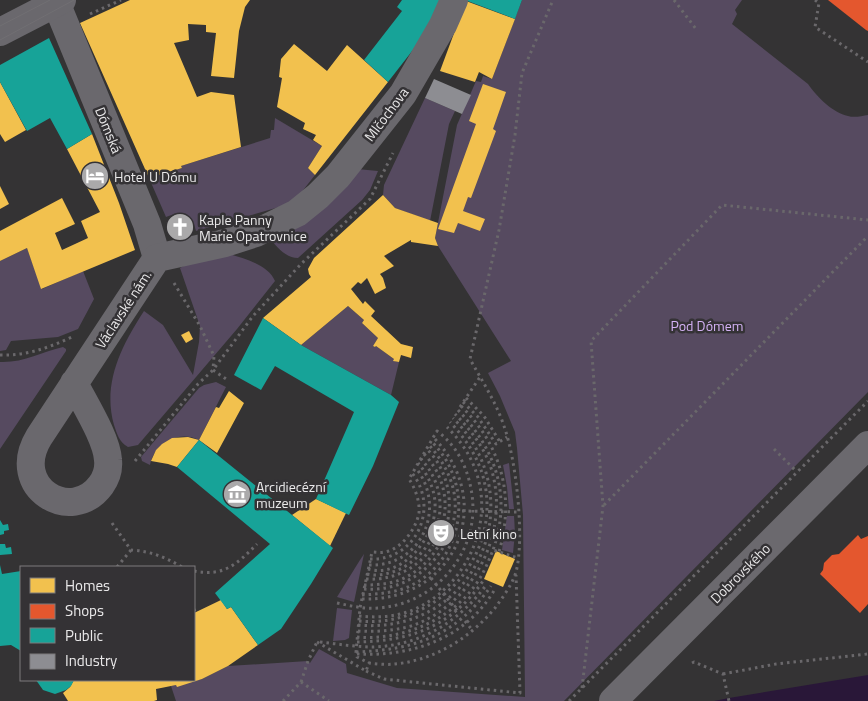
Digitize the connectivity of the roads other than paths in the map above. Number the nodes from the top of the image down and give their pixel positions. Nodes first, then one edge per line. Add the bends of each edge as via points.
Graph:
1 (454, 0) edge
2 (58, 1) edge
3 (0, 32) edge
4 (296, 213) joint
5 (156, 258) junction
6 (74, 384) dead end
7 (868, 445) edge
8 (613, 701) edge

1 - 4 street, Mlčochova via 403,94 338,176
2 - 3 street
2 - 5 street, Dómská via 147,224
4 - 5 street, Václavské nám. via 248,235 207,248
5 - 6 street, Václavské nám.
7 - 8 main road, Dobrovského

